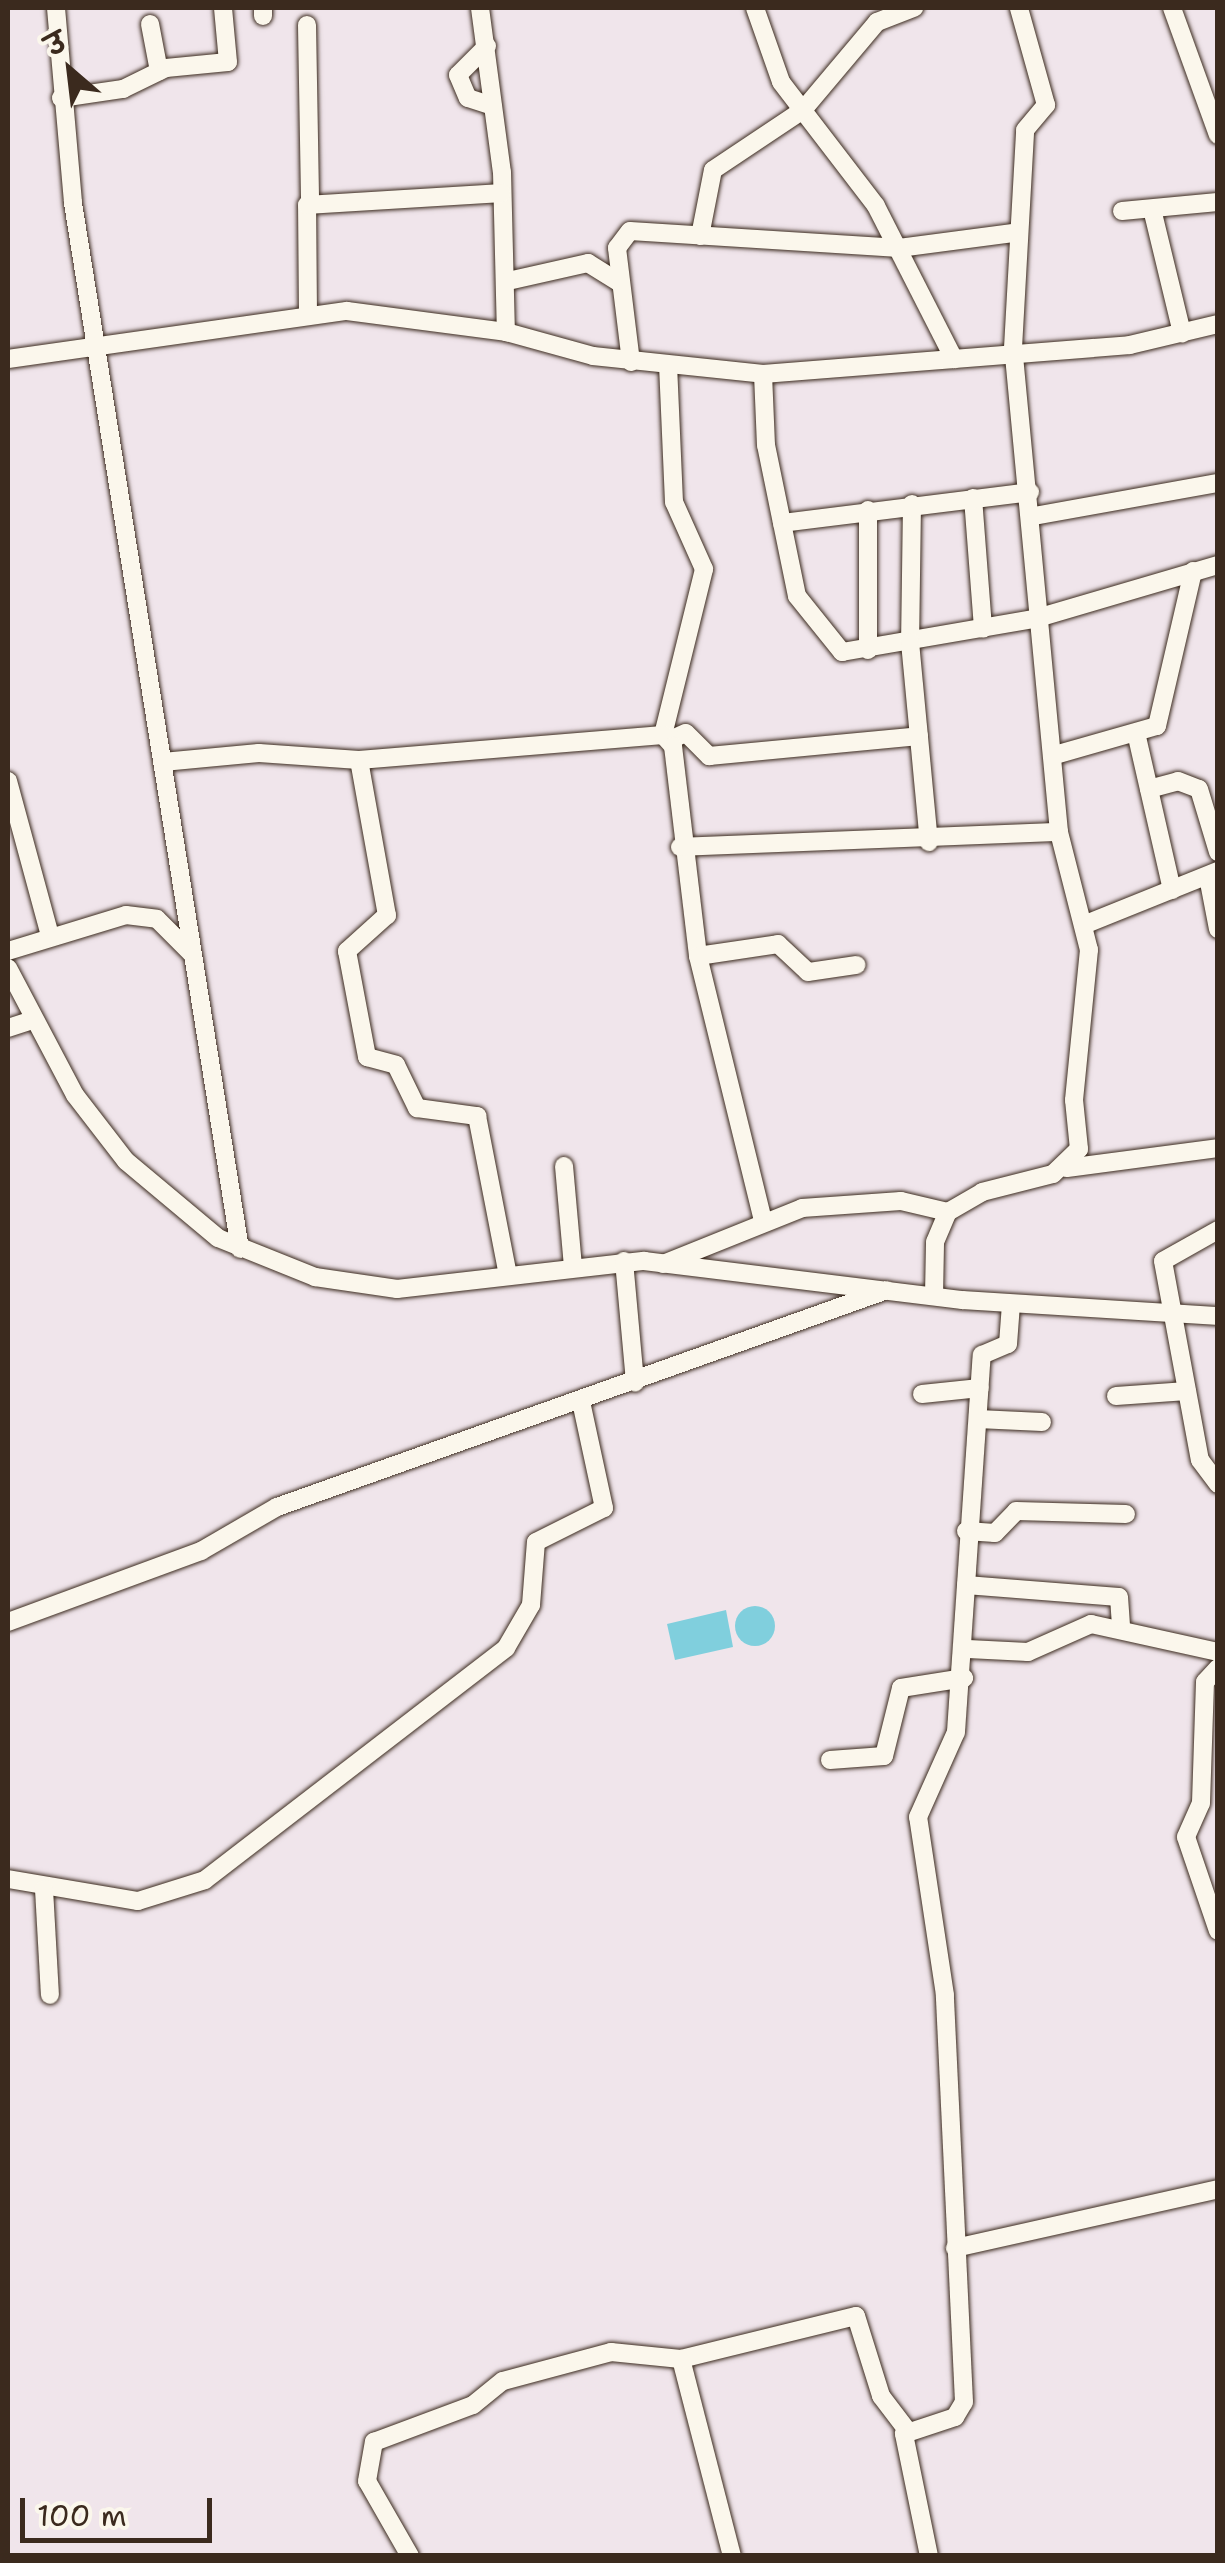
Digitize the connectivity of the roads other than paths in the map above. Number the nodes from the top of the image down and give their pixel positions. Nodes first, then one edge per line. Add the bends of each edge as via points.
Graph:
1 (56, 8) edge
2 (222, 8) edge
3 (480, 8) edge
4 (755, 8) edge
5 (914, 8) edge
6 (1019, 8) edge
7 (1172, 8) edge
8 (150, 24) dead end
9 (307, 25) dead end
10 (486, 46) junction
11 (160, 71) junction
12 (61, 98) junction
13 (494, 106) junction
14 (803, 110) junction
15 (1218, 135) edge
16 (502, 193) junction
17 (1218, 202) edge
18 (310, 204) junction
19 (1152, 209) junction
20 (1122, 212) dead end
21 (1013, 233) junction
22 (700, 236) junction
23 (899, 248) junction
24 (508, 281) junction
25 (620, 282) junction
26 (308, 314) junction
27 (1218, 324) edge
28 (506, 332) junction
29 (1182, 333) junction
30 (100, 346) junction
31 (1013, 348) junction
32 (954, 358) junction
33 (8, 359) edge
34 (630, 362) junction
35 (668, 365) junction
36 (763, 374) junction
37 (1218, 483) edge
38 (1030, 492) junction
39 (972, 498) junction
40 (912, 504) junction
41 (868, 510) junction
42 (1034, 516) junction
43 (782, 523) junction
44 (1218, 565) edge
45 (1193, 571) junction
46 (1034, 619) junction
47 (983, 629) junction
48 (910, 642) junction
49 (868, 650) junction
50 (918, 736) junction
51 (1137, 737) junction
52 (666, 738) junction
53 (1055, 755) junction
54 (359, 760) junction
55 (163, 762) junction
56 (8, 781) edge
57 (1149, 789) junction
58 (1059, 832) junction
59 (929, 842) junction
60 (680, 846) junction
61 (1218, 852) edge
62 (1213, 874) edge
63 (1172, 890) junction
64 (1086, 924) junction
65 (1218, 929) edge
66 (50, 936) junction
67 (8, 950) edge
68 (192, 954) junction
69 (698, 956) junction
70 (856, 966) dead end
71 (8, 968) edge
72 (32, 1020) junction
73 (8, 1028) edge
74 (1218, 1148) edge
75 (564, 1166) dead end
76 (1066, 1168) junction
77 (948, 1212) junction
78 (763, 1220) junction
79 (1218, 1230) edge
80 (240, 1249) junction
81 (624, 1261) junction
82 (663, 1264) junction
83 (573, 1266) junction
84 (508, 1275) junction
85 (886, 1290) junction
86 (934, 1296) junction
87 (1011, 1304) junction
88 (1174, 1314) junction
89 (1218, 1316) edge
90 (635, 1382) junction
91 (980, 1388) junction
92 (1188, 1392) junction
93 (922, 1394) dead end
94 (1116, 1396) dead end
95 (581, 1402) junction
96 (978, 1419) junction
97 (1042, 1422) dead end
98 (1218, 1484) edge
99 (1126, 1514) dead end
100 (966, 1531) junction
101 (966, 1585) junction
102 (8, 1622) edge
103 (1121, 1625) junction
104 (968, 1648) junction
105 (1218, 1652) edge
106 (1218, 1668) edge
107 (964, 1678) junction
108 (830, 1760) dead end
109 (8, 1879) edge
110 (44, 1889) junction
111 (1218, 1931) edge
112 (50, 1995) dead end
113 (1218, 2188) edge
114 (955, 2248) junction
115 (681, 2359) junction
116 (907, 2430) junction
117 (410, 2556) edge
118 (732, 2556) edge
119 (929, 2556) edge

1 - 12 street
2 - 11 street via 230,61
3 - 10 street
4 - 14 street via 781,82
5 - 14 street via 877,22
6 - 21 street via 1046,108 1026,124
7 - 15 street
8 - 11 street
9 - 18 street
10 - 13 street
10 - 13 street via 458,75 468,98
11 - 12 street via 123,89
12 - 30 street
13 - 16 street
14 - 22 street via 707,177
14 - 23 street
16 - 18 street
16 - 24 street
17 - 19 street
18 - 26 street via 303,212
19 - 20 street
19 - 29 street
21 - 23 street
21 - 31 street
22 - 23 street
22 - 25 street via 623,234
23 - 32 street
24 - 25 street via 588,263
24 - 28 street
25 - 34 street
26 - 28 street via 347,311
26 - 30 street
27 - 29 street
28 - 34 street
29 - 31 street via 1130,345
30 - 33 street
30 - 55 street
31 - 32 street
31 - 38 street
32 - 36 street
34 - 35 street
35 - 36 street
35 - 52 street via 674,502 704,569
36 - 43 street
37 - 42 street
38 - 39 street
38 - 42 street
39 - 40 street
39 - 47 street
40 - 41 street
40 - 48 street
41 - 43 street
41 - 49 street
42 - 46 street
43 - 49 street via 800,605 837,648
44 - 45 street
45 - 46 street
45 - 51 street via 1166,712
46 - 47 street
46 - 53 street
47 - 48 street
48 - 49 street
48 - 50 street
50 - 52 street via 709,756 686,733
50 - 59 street
51 - 53 street
51 - 57 street
52 - 54 street
52 - 60 street
53 - 58 street
54 - 55 street via 259,753
54 - 84 street via 388,915 347,950 367,1057 396,1065 417,1108 477,1116
55 - 68 street
56 - 66 street
57 - 61 street via 1178,781 1198,789
57 - 63 street
58 - 59 street
58 - 64 street
59 - 60 street
60 - 69 street
62 - 63 street
62 - 65 street
63 - 64 street
64 - 76 street via 1079,1149
66 - 67 street
66 - 68 street via 110,916 150,916
68 - 80 street
69 - 70 street via 778,944 808,972
69 - 78 street
71 - 72 street
72 - 73 street
72 - 80 street via 106,1140
74 - 76 street
75 - 83 street
76 - 77 street via 982,1192
77 - 78 street via 901,1201
77 - 86 street via 935,1242
78 - 82 street
79 - 88 street via 1164,1257
80 - 84 street via 354,1286
81 - 82 street
81 - 83 street
81 - 90 street
82 - 85 street
83 - 84 street
85 - 86 street
85 - 90 street
86 - 87 street
87 - 88 street
87 - 91 street via 1008,1344 982,1351
88 - 89 street
88 - 92 street
90 - 95 street
91 - 93 street
91 - 96 street
92 - 94 street
92 - 98 street via 1200,1460
95 - 102 street via 277,1507 201,1550
95 - 110 street via 604,1508 536,1542 531,1605 506,1648 205,1880 138,1901
96 - 97 street
96 - 100 street
99 - 100 street via 1016,1511 995,1533
100 - 101 street
101 - 103 street via 1119,1597
101 - 104 street
103 - 104 street via 1080,1627 1028,1652
103 - 105 street
104 - 107 street
106 - 111 street via 1205,1682 1202,1803 1186,1837
107 - 108 street via 901,1688 884,1756
107 - 114 street via 948,1762 918,1817 945,1994
109 - 110 street
110 - 112 street
113 - 114 street
114 - 116 street via 963,2409
115 - 116 street via 856,2316 881,2396
115 - 117 street via 611,2352 503,2381 473,2405 374,2442 367,2482
115 - 118 street
116 - 119 street

